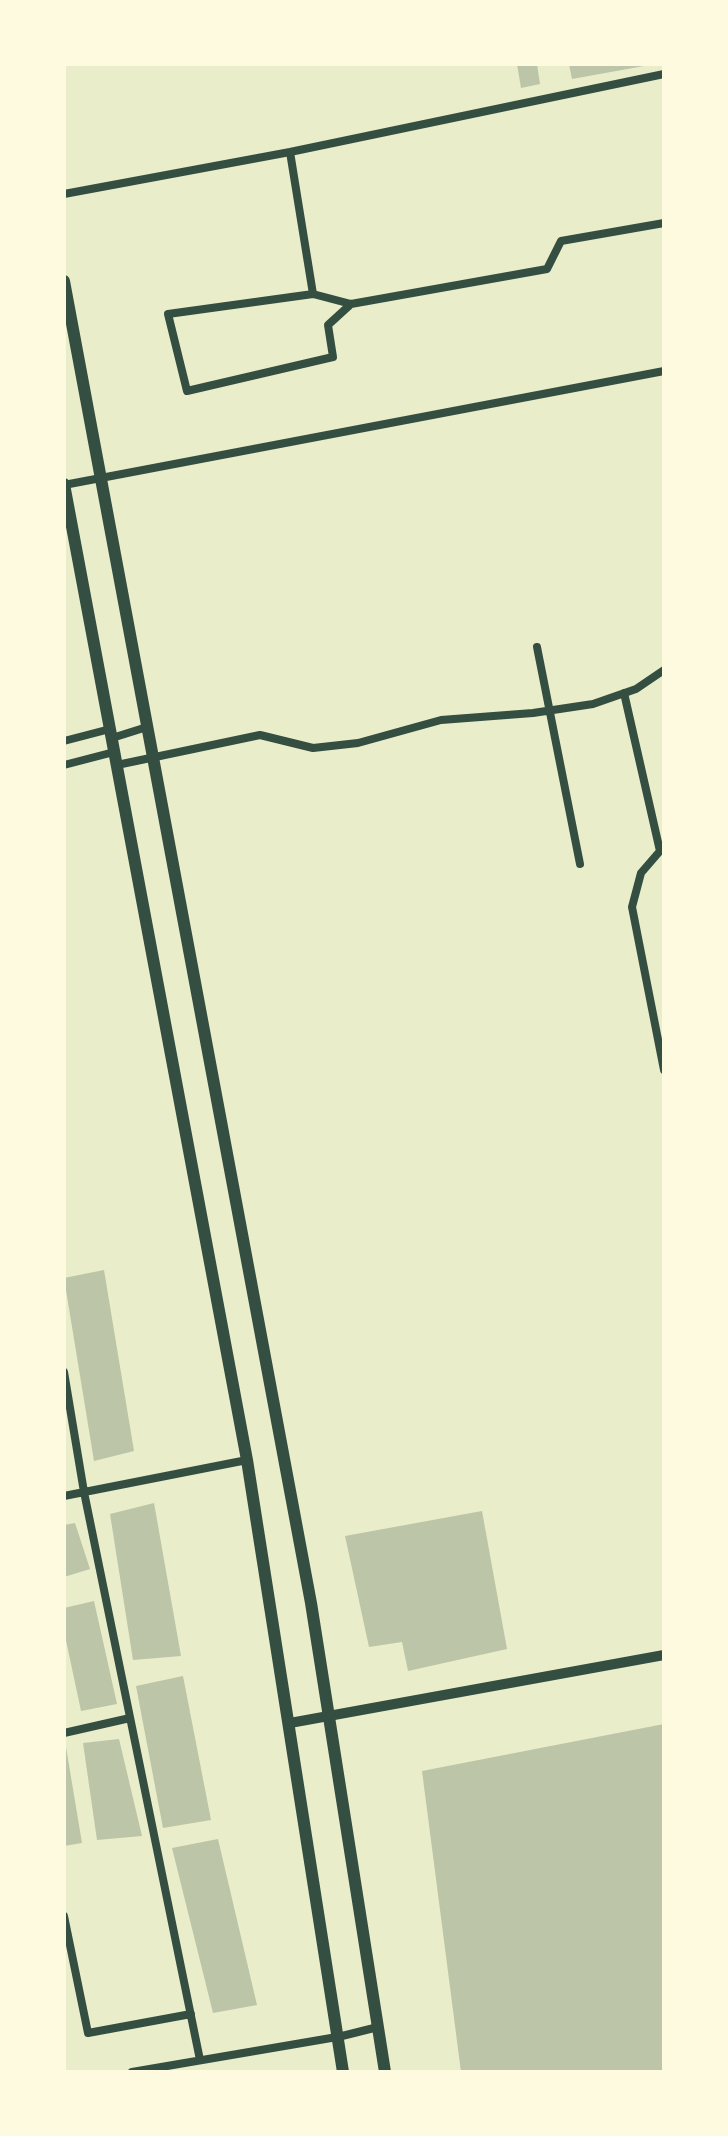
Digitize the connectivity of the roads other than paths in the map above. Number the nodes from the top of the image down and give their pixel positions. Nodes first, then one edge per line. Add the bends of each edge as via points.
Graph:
1 (664, 74) edge
2 (290, 152) junction
3 (64, 194) edge
4 (664, 223) edge
5 (64, 281) edge
6 (313, 294) junction
7 (351, 304) junction
8 (664, 371) edge
9 (101, 478) junction
10 (64, 484) edge
11 (537, 647) dead end
12 (664, 670) edge
13 (624, 693) junction
14 (549, 711) junction
15 (147, 727) junction
16 (111, 733) junction
17 (64, 741) edge
18 (153, 758) junction
19 (116, 759) junction
20 (64, 765) edge
21 (580, 864) dead end
22 (664, 1070) edge
23 (64, 1372) edge
24 (247, 1460) junction
25 (84, 1492) junction
26 (64, 1496) edge
27 (664, 1655) edge
28 (329, 1715) junction
29 (130, 1718) junction
30 (290, 1723) junction
31 (64, 1733) edge
32 (64, 1916) edge
33 (191, 2014) junction
34 (378, 2027) junction
35 (337, 2037) junction
36 (200, 2060) junction
37 (132, 2072) edge
38 (343, 2072) edge
39 (385, 2072) edge

1 - 2 street
2 - 3 street
2 - 6 street
4 - 7 street via 561,241 547,269
5 - 9 main road
6 - 7 street
6 - 7 street via 168,314 187,391 333,357 328,325
8 - 9 street
9 - 10 street
9 - 15 main road
10 - 16 main road
11 - 14 street
12 - 13 street
13 - 14 street
13 - 22 street via 660,851 641,873 632,907
14 - 18 street via 441,720 358,743 313,748 260,735
14 - 21 street
15 - 16 street
15 - 18 main road
16 - 17 street
16 - 19 main road
18 - 19 street
18 - 28 main road
19 - 20 street
19 - 24 main road
23 - 25 street
24 - 25 street
24 - 30 main road
25 - 26 street
25 - 29 street
27 - 28 street
28 - 30 street
28 - 34 main road
29 - 31 street
29 - 33 street
30 - 35 main road
32 - 33 street via 88,2033
33 - 36 street
34 - 35 street
34 - 39 main road
35 - 36 street
35 - 38 main road
36 - 37 street

